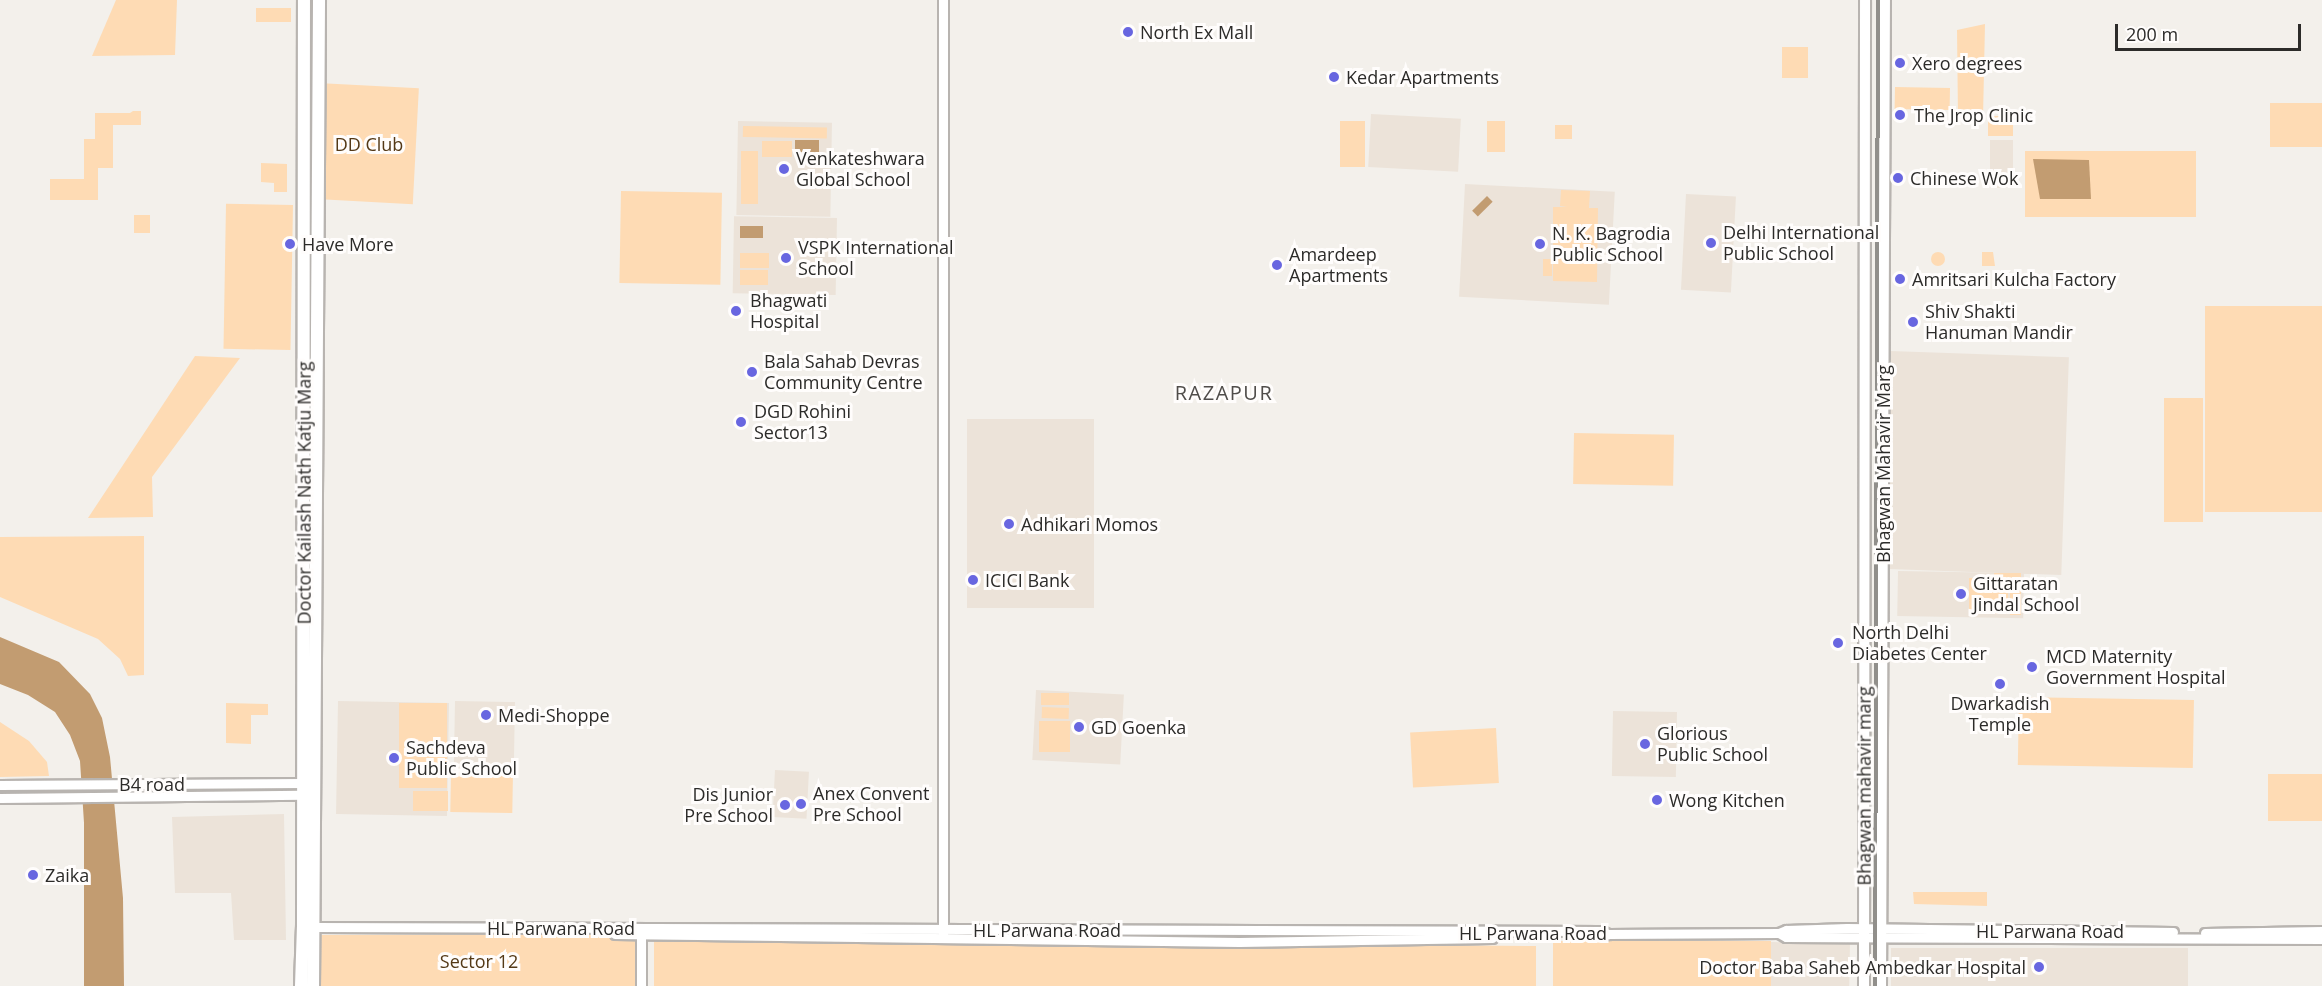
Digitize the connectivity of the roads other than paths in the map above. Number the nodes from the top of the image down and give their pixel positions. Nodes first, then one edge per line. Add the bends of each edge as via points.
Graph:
1 (304, 0) edge
2 (319, 0) edge
3 (943, 0) edge
4 (1865, 0) edge
5 (1885, 0) edge
6 (0, 785) edge
7 (303, 789) junction
8 (0, 798) edge
9 (1864, 826) junction
10 (1882, 827) junction
11 (314, 929) junction
12 (2322, 931) edge
13 (644, 932) junction
14 (1864, 933) junction
15 (1881, 933) junction
16 (943, 934) junction
17 (2322, 939) edge
18 (301, 986) edge
19 (313, 986) edge
20 (641, 986) edge
21 (647, 986) edge
22 (1864, 986) edge
23 (1881, 986) edge

1 - 7 main road, Doctor Kailash Nath Katju Marg
2 - 11 main road, Doctor Kailash Nath Katju Marg
3 - 16 street
4 - 9 main road, Bhagwan mahavir marg
5 - 10 main road, Bhagwan Mahavir Marg
6 - 7 street, B4 road
7 - 8 street, B4 road
7 - 18 main road, Doctor Kailash Nath Katju Marg
9 - 10 main road
9 - 14 main road, Bhagwan mahavir marg
10 - 15 main road, Bhagwan Mahavir Marg
11 - 13 street, HL Parwana Road
11 - 19 main road, Doctor Kailash Nath Katju Marg
12 - 15 street, HL Parwana Road
13 - 16 street, HL Parwana Road
13 - 20 street
13 - 21 street
14 - 15 street, HL Parwana Road
14 - 16 street, HL Parwana Road
14 - 22 main road, Bhagwan mahavir marg
15 - 17 street, HL Parwana Road
15 - 23 main road

